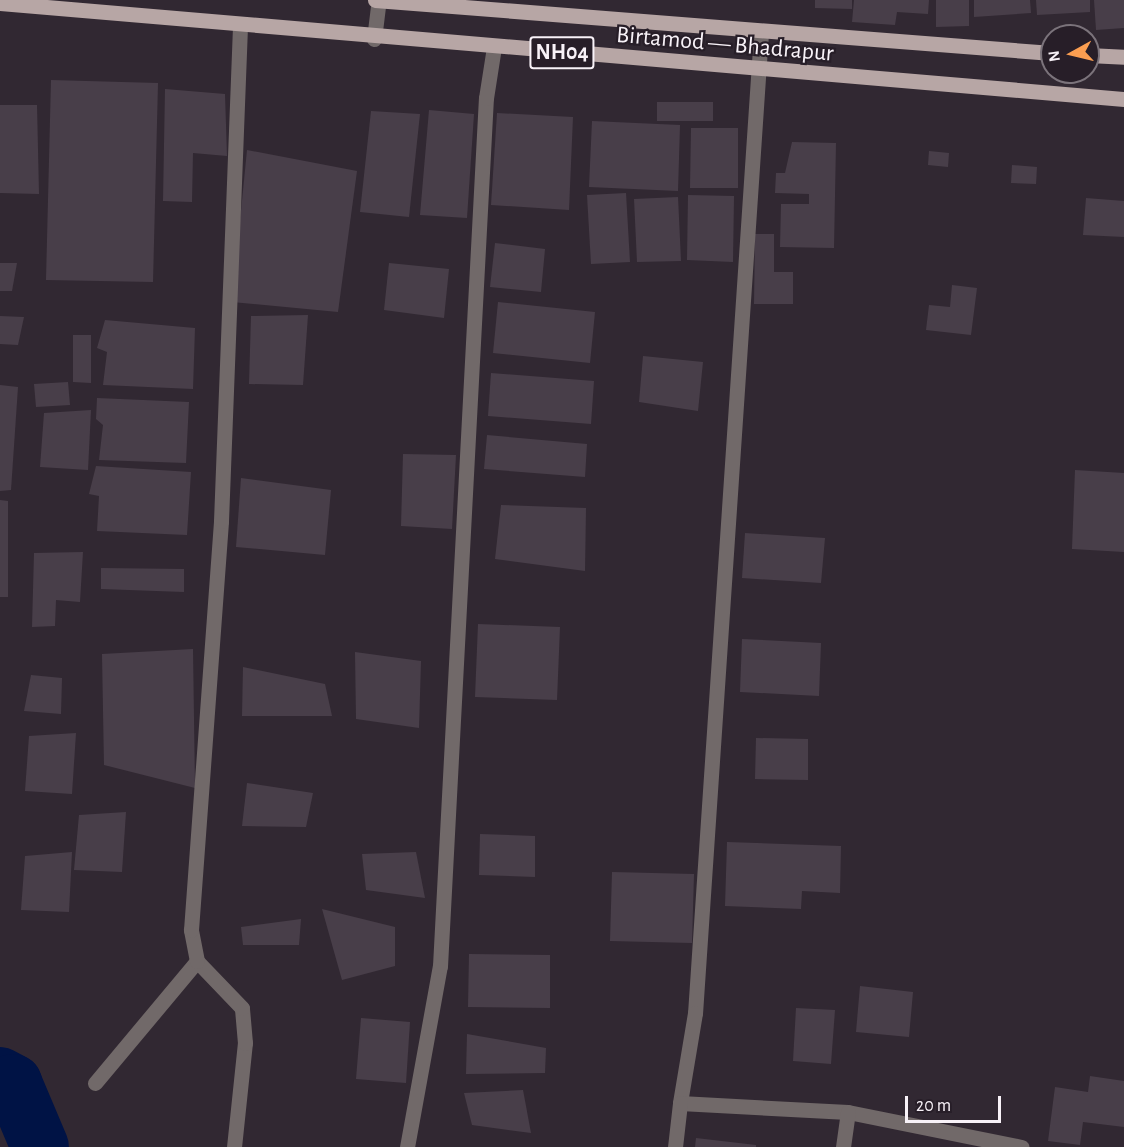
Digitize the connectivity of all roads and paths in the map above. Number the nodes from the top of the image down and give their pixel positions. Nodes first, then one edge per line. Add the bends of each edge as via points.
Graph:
1 (377, 0) edge
2 (0, 3) edge
3 (240, 25) junction
4 (761, 33) junction
5 (374, 39) junction
6 (494, 47) junction
7 (1040, 52) edge
8 (1100, 56) edge
9 (1124, 57) edge
10 (759, 72) junction
11 (1124, 99) edge
12 (197, 961) junction
13 (95, 1083) dead end
14 (680, 1103) junction
15 (848, 1113) junction
16 (234, 1147) edge
17 (407, 1147) edge
18 (675, 1147) edge
19 (843, 1147) edge
20 (1022, 1147) edge

1 - 4 main road, Birtamod — Bhadrapur / NH04
1 - 5 street
2 - 3 main road, Birtamod — Bhadrapur / NH04
3 - 5 main road, Birtamod — Bhadrapur / NH04
3 - 12 street via 221,521 190,930
4 - 7 main road, Birtamod — Bhadrapur / NH04
4 - 10 street
5 - 6 main road, Birtamod — Bhadrapur / NH04
6 - 10 main road, Birtamod — Bhadrapur / NH04
6 - 17 street via 486,98 440,966
8 - 9 main road
10 - 11 main road, Birtamod — Bhadrapur / NH04
10 - 14 street via 695,1013
12 - 13 street
12 - 16 street via 242,1008 245,1043
14 - 15 street
14 - 18 street
15 - 19 street
15 - 20 street

